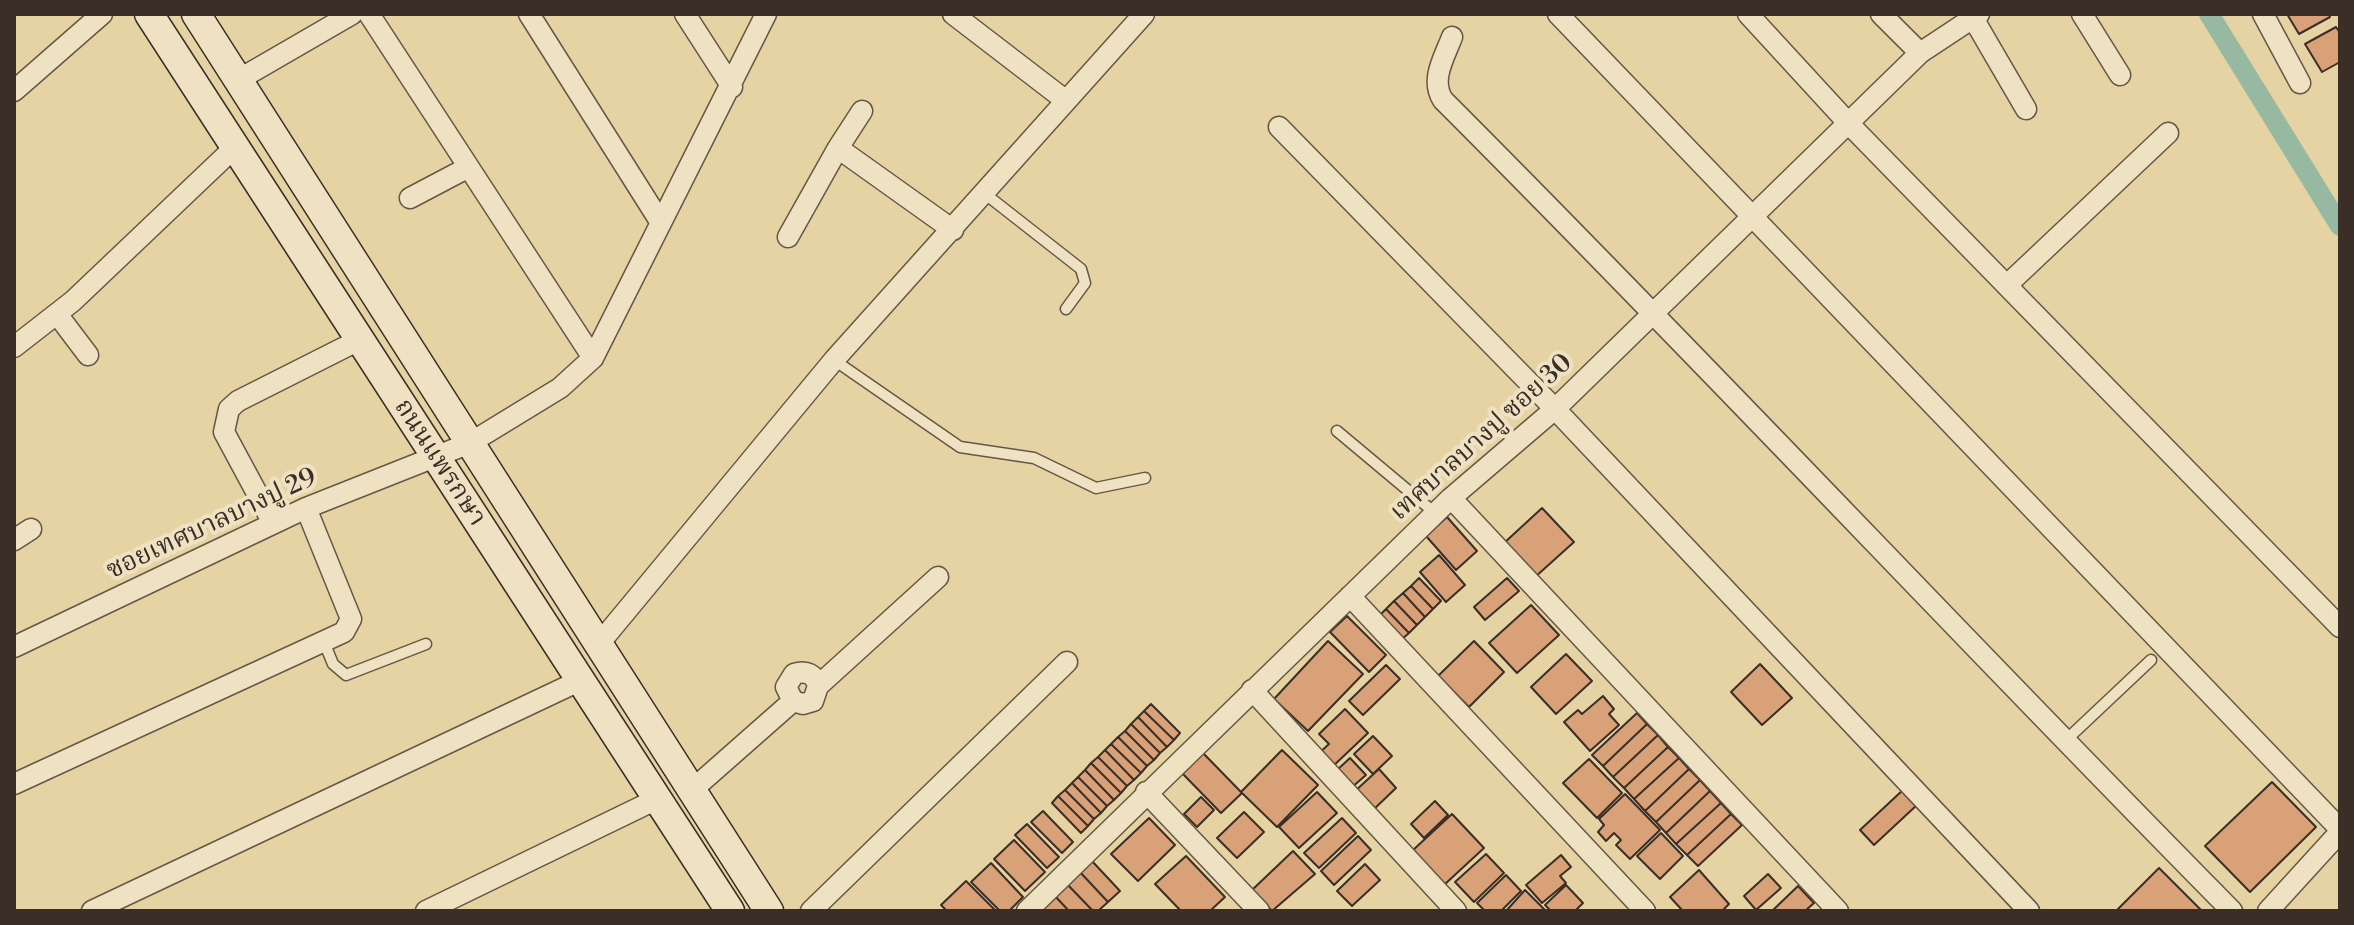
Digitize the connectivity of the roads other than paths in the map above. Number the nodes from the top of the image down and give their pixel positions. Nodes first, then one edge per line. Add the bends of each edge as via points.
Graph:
1 (102, 14) edge
2 (149, 14) edge
3 (196, 14) edge
4 (352, 14) edge
5 (369, 14) edge
6 (529, 14) edge
7 (685, 14) edge
8 (766, 14) edge
9 (953, 14) edge
10 (1144, 14) edge
11 (1558, 14) edge
12 (1748, 14) edge
13 (1881, 14) edge
14 (2082, 14) edge
15 (2263, 14) edge
16 (1964, 18) edge
17 (1452, 37) dead end
18 (1920, 53) junction
19 (2120, 75) dead end
20 (238, 80) junction
21 (2300, 83) dead end
22 (732, 87) junction
23 (14, 91) edge
24 (1065, 100) junction
25 (2026, 109) dead end
26 (862, 111) dead end
27 (1850, 125) junction
28 (1279, 127) dead end
29 (2168, 133) dead end
30 (235, 147) junction
31 (838, 148) junction
32 (467, 168) junction
33 (984, 193) junction
34 (410, 198) dead end
35 (1752, 214) junction
36 (661, 223) junction
37 (953, 230) junction
38 (788, 237) dead end
39 (2007, 285) junction
40 (1066, 309) dead end
41 (1653, 311) junction
42 (57, 314) junction
43 (359, 340) junction
44 (14, 347) edge
45 (88, 355) dead end
46 (593, 358) junction
47 (834, 360) junction
48 (1555, 409) junction
49 (1337, 431) dead end
50 (470, 443) junction
51 (435, 457) junction
52 (1145, 478) dead end
53 (1451, 498) junction
54 (306, 508) junction
55 (1435, 513) junction
56 (273, 523) junction
57 (938, 577) dead end
58 (1350, 596) junction
59 (2340, 627) edge
60 (16, 641) edge
61 (324, 642) junction
62 (426, 644) dead end
63 (598, 645) junction
64 (2151, 660) dead end
65 (1067, 662) dead end
66 (579, 681) junction
67 (1252, 690) junction
68 (2064, 742) junction
69 (14, 784) edge
70 (692, 790) junction
71 (1146, 792) junction
72 (657, 799) junction
73 (2340, 831) edge
74 (726, 909) edge
75 (92, 911) edge
76 (426, 911) edge
77 (769, 911) edge
78 (811, 911) edge
79 (1027, 911) edge
80 (1259, 911) edge
81 (1456, 911) edge
82 (1645, 911) edge
83 (1838, 911) edge
84 (2029, 911) edge
85 (2232, 911) edge
86 (2268, 911) edge

1 - 23 street
2 - 30 main road, ถนนแพรกษา
3 - 20 main road, ถนนแพรกษา
4 - 20 street
5 - 32 street
6 - 36 street
7 - 22 street
8 - 22 street
9 - 24 street
10 - 24 street
11 - 35 street
12 - 27 street
13 - 18 street
14 - 19 street
15 - 21 street
16 - 18 street, เทศบาลบางปู ซอย 30
16 - 25 street
17 - 41 street via 1436,79 1443,100
18 - 27 street, เทศบาลบางปู ซอย 30
20 - 50 main road, ถนนแพรกษา
22 - 36 street
24 - 33 street
26 - 31 street
27 - 35 street, เทศบาลบางปู ซอย 30
27 - 39 street
28 - 48 street
29 - 39 street
30 - 42 street
30 - 43 main road, ถนนแพรกษา
31 - 37 street
31 - 38 street
32 - 34 street
32 - 46 street
33 - 37 street
33 - 40 lane via 1081,269 1085,283
35 - 41 street, เทศบาลบางปู ซอย 30
35 - 73 street
36 - 46 street
37 - 47 street
39 - 59 street
41 - 48 street, เทศบาลบางปู ซอย 30
41 - 68 street
42 - 44 street
42 - 45 street
43 - 51 main road, ถนนแพรกษา
43 - 56 street via 229,409 224,432
46 - 50 street, ซอยเทศบาลบางปู 29 via 560,388
47 - 52 lane via 960,447 1034,458 1096,488
47 - 63 street
48 - 53 street, เทศบาลบางปู ซอย 30
48 - 84 street
49 - 55 lane
50 - 51 street, ซอยเทศบาลบางปู 29
50 - 63 main road, ถนนแพรกษา
51 - 54 street, ซอยเทศบาลบางปู 29
51 - 66 main road, ถนนแพรกษา
53 - 55 street, เทศบาลบางปู ซอย 30
53 - 83 street
54 - 56 street, ซอยเทศบาลบางปู 29
54 - 61 street via 351,619 344,632
55 - 58 street, เทศบาลบางปู ซอย 30
56 - 60 street, ซอยเทศบาลบางปู 29
57 - 70 street via 818,686 817,696 808,703 793,701
58 - 67 street, เทศบาลบางปู ซอย 30
58 - 82 street
61 - 62 lane via 333,664 346,675
61 - 69 street
63 - 70 main road, ถนนแพรกษา
64 - 68 lane
65 - 78 street
66 - 72 main road, ถนนแพรกษา
66 - 75 street
67 - 71 street, เทศบาลบางปู ซอย 30
67 - 81 street
68 - 85 street
70 - 77 main road, ถนนแพรกษา
71 - 79 street, เทศบาลบางปู ซอย 30
71 - 80 street
72 - 74 main road, ถนนแพรกษา
72 - 76 street
73 - 86 street

